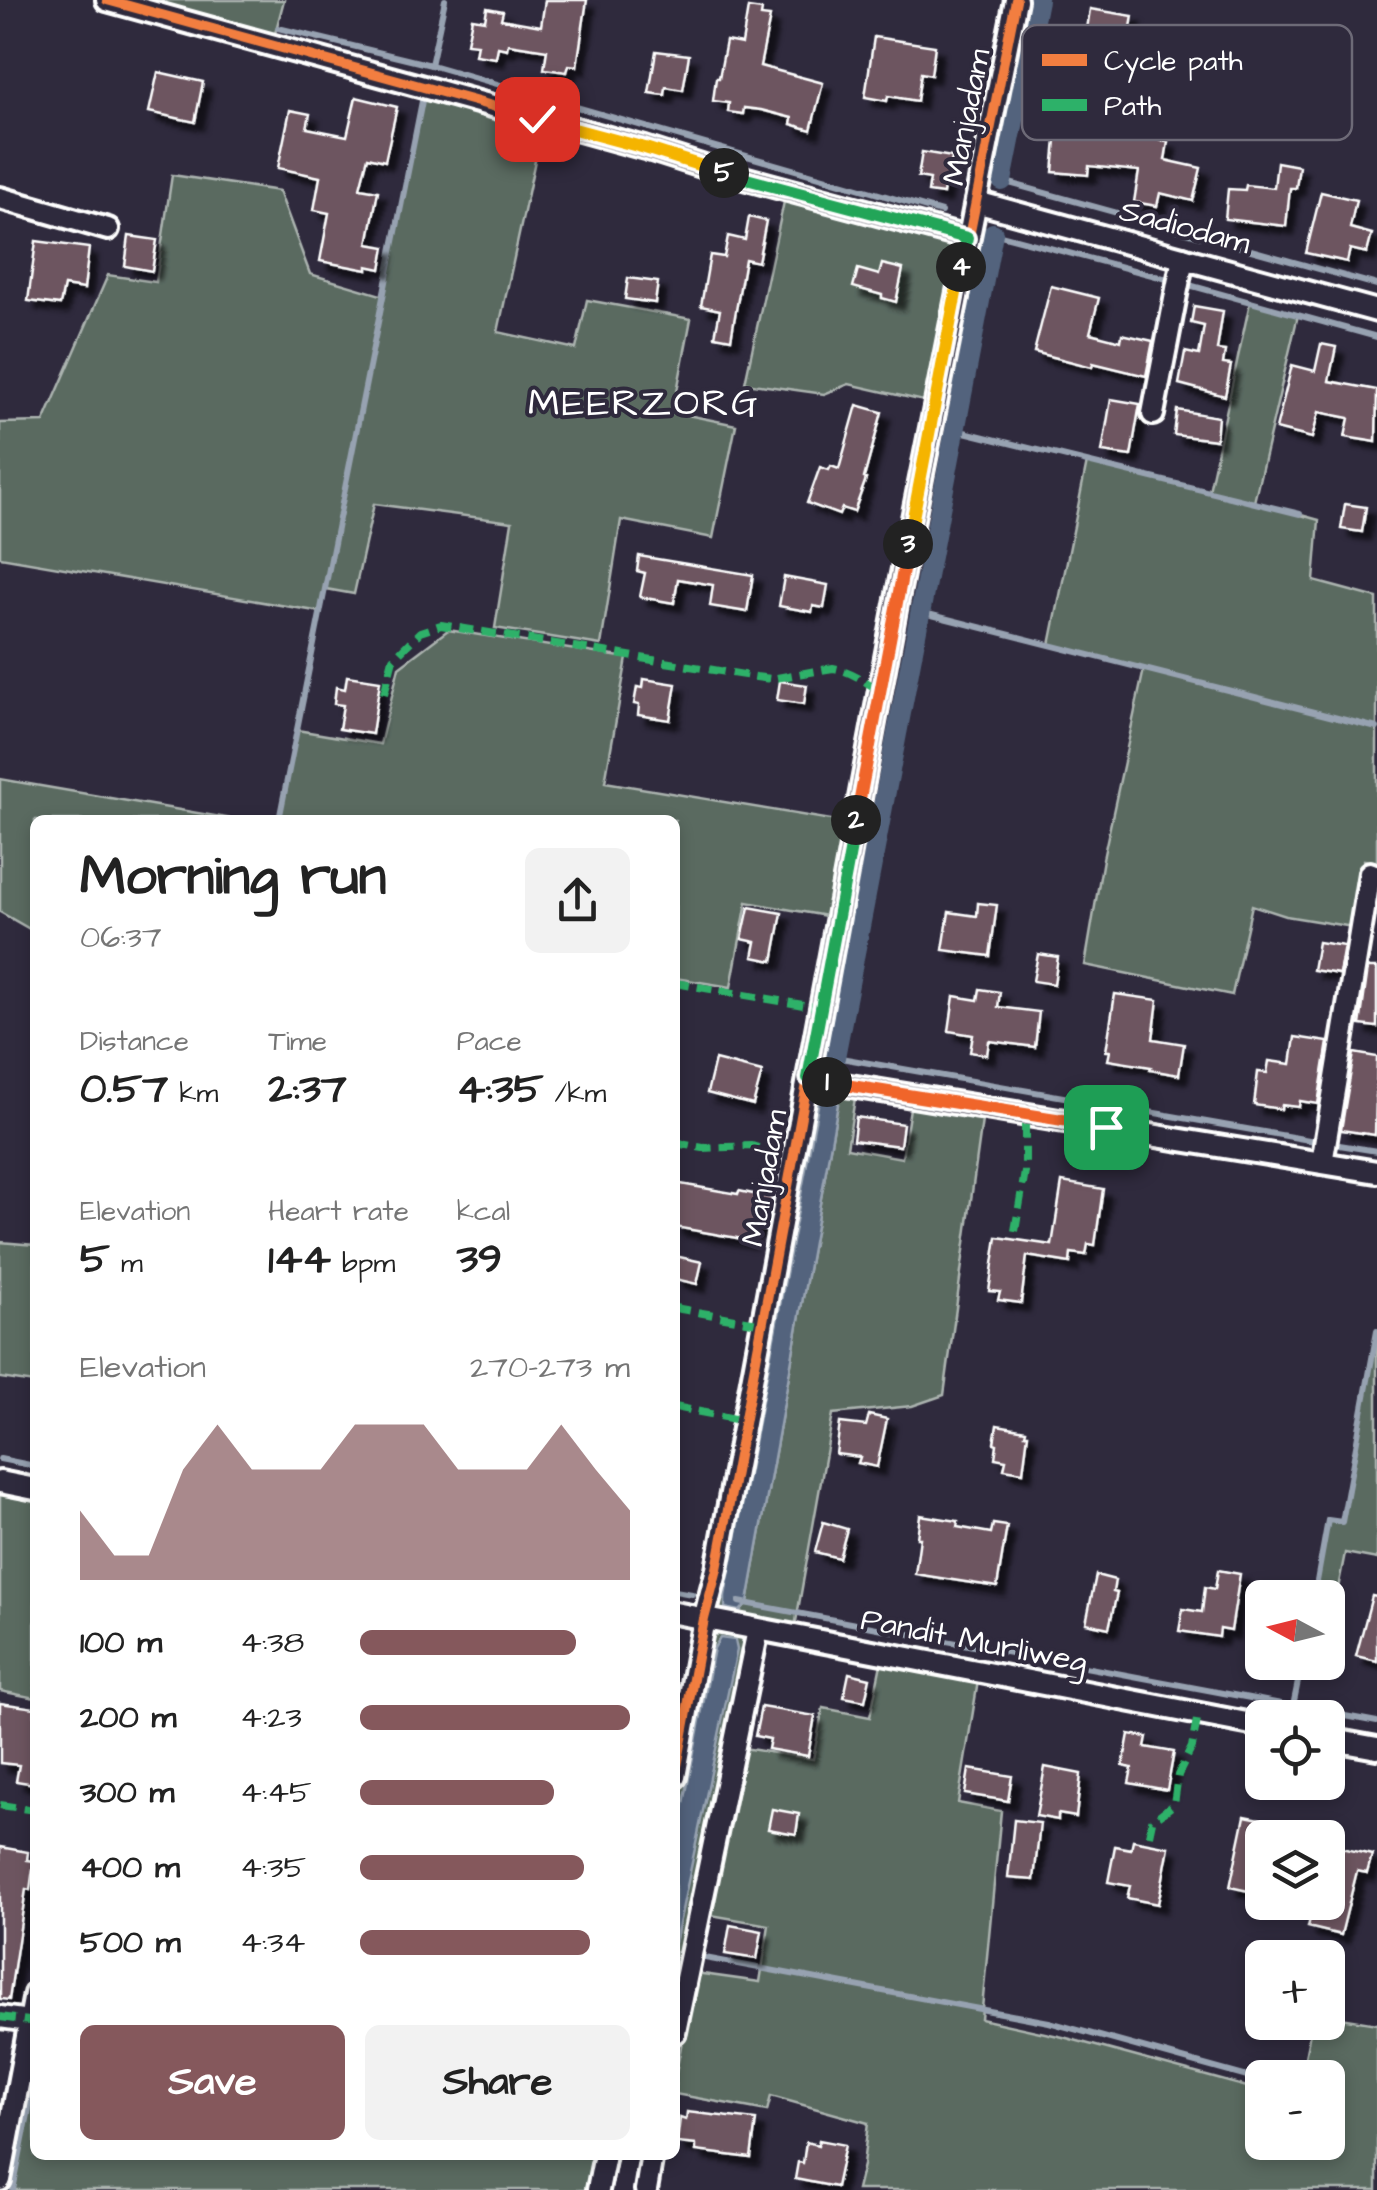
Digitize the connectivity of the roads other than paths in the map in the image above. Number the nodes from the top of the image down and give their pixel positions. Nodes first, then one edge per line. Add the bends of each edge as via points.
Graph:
1 (107, 0) edge
2 (1016, 0) edge
3 (0, 198) edge
4 (976, 202) junction
5 (108, 228) dead end
6 (967, 238) junction
7 (1183, 258) junction
8 (1377, 311) edge
9 (1153, 414) dead end
10 (1370, 873) dead end
11 (808, 1078) junction
12 (1322, 1163) junction
13 (1377, 1172) edge
14 (0, 1482) edge
15 (30, 1488) edge
16 (680, 1614) edge
17 (709, 1620) junction
18 (755, 1629) junction
19 (1245, 1723) edge
20 (1345, 1742) edge
21 (1377, 1748) edge
22 (680, 1753) edge
23 (680, 2007) edge
24 (30, 2016) edge
25 (0, 2017) edge
26 (29, 2021) junction
27 (604, 2160) edge
28 (651, 2160) edge
29 (0, 2180) edge
30 (598, 2190) edge
31 (646, 2190) edge

1 - 6 street
2 - 4 street, Manjadam
3 - 5 street
4 - 6 street, Manjadam
4 - 7 street, Sadiodam
6 - 11 street, Manjadam
7 - 8 street, Sadiodam
7 - 9 street
10 - 12 street
11 - 12 street
11 - 17 street, Manjadam
12 - 13 street
14 - 15 street
16 - 17 street, Pandit Murliweg
17 - 18 street, Pandit Murliweg
17 - 22 street, Manjadam
18 - 19 street, Pandit Murliweg
18 - 23 street
20 - 21 street
24 - 26 street
25 - 26 street
26 - 29 street
27 - 30 street
28 - 31 street

